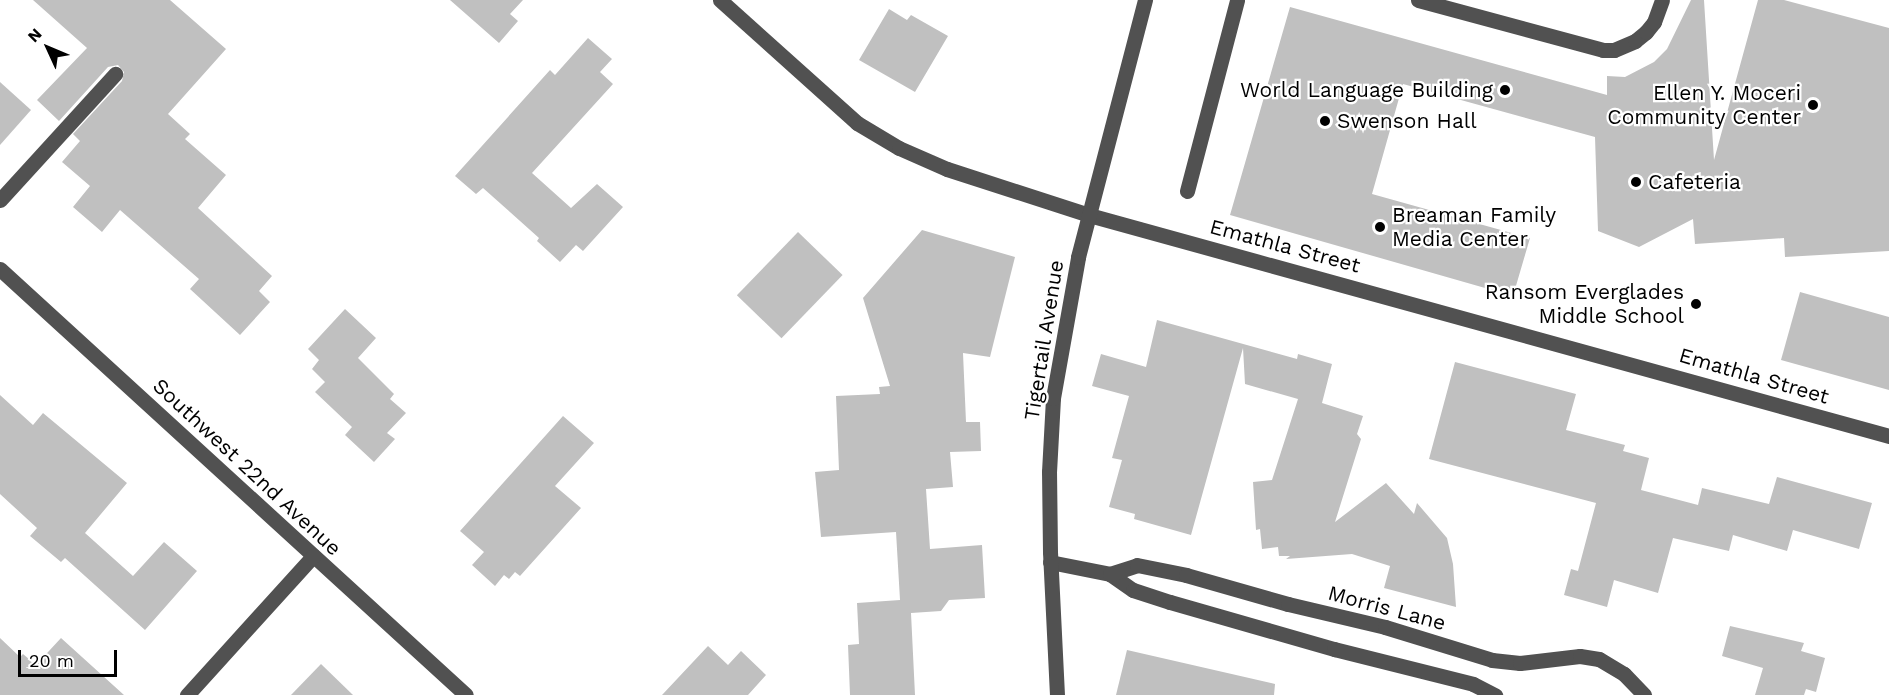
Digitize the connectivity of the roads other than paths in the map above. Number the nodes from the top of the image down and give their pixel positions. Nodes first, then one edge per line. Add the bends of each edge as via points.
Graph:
1 (720, 0) edge
2 (1145, 0) edge
3 (1237, 0) edge
4 (1418, 0) edge
5 (1662, 0) edge
6 (115, 74) dead end
7 (1187, 191) dead end
8 (0, 200) edge
9 (1089, 215) junction
10 (0, 269) edge
11 (1889, 436) edge
12 (313, 556) junction
13 (1050, 562) junction
14 (1110, 574) junction
15 (187, 695) edge
16 (466, 695) edge
17 (1057, 695) edge
18 (1495, 695) edge
19 (1644, 695) edge

1 - 9 street, Emathla Street via 839,109 875,134 946,169
2 - 9 street, Tigertail Avenue
3 - 7 street
4 - 5 street via 1603,50 1614,50 1646,32
6 - 8 street
9 - 11 street, Emathla Street
9 - 13 street, Tigertail Avenue via 1053,398
10 - 12 street, Southwest 22nd Avenue
12 - 15 street
12 - 16 street, Southwest 22nd Avenue
13 - 14 street, Morris Lane
13 - 17 street, Tigertail Avenue
14 - 18 street, Morris Lane via 1133,590 1170,602 1334,650 1473,684
14 - 19 street, Morris Lane via 1137,565 1186,575 1385,627 1492,660 1531,663 1580,656 1599,659 1624,674

